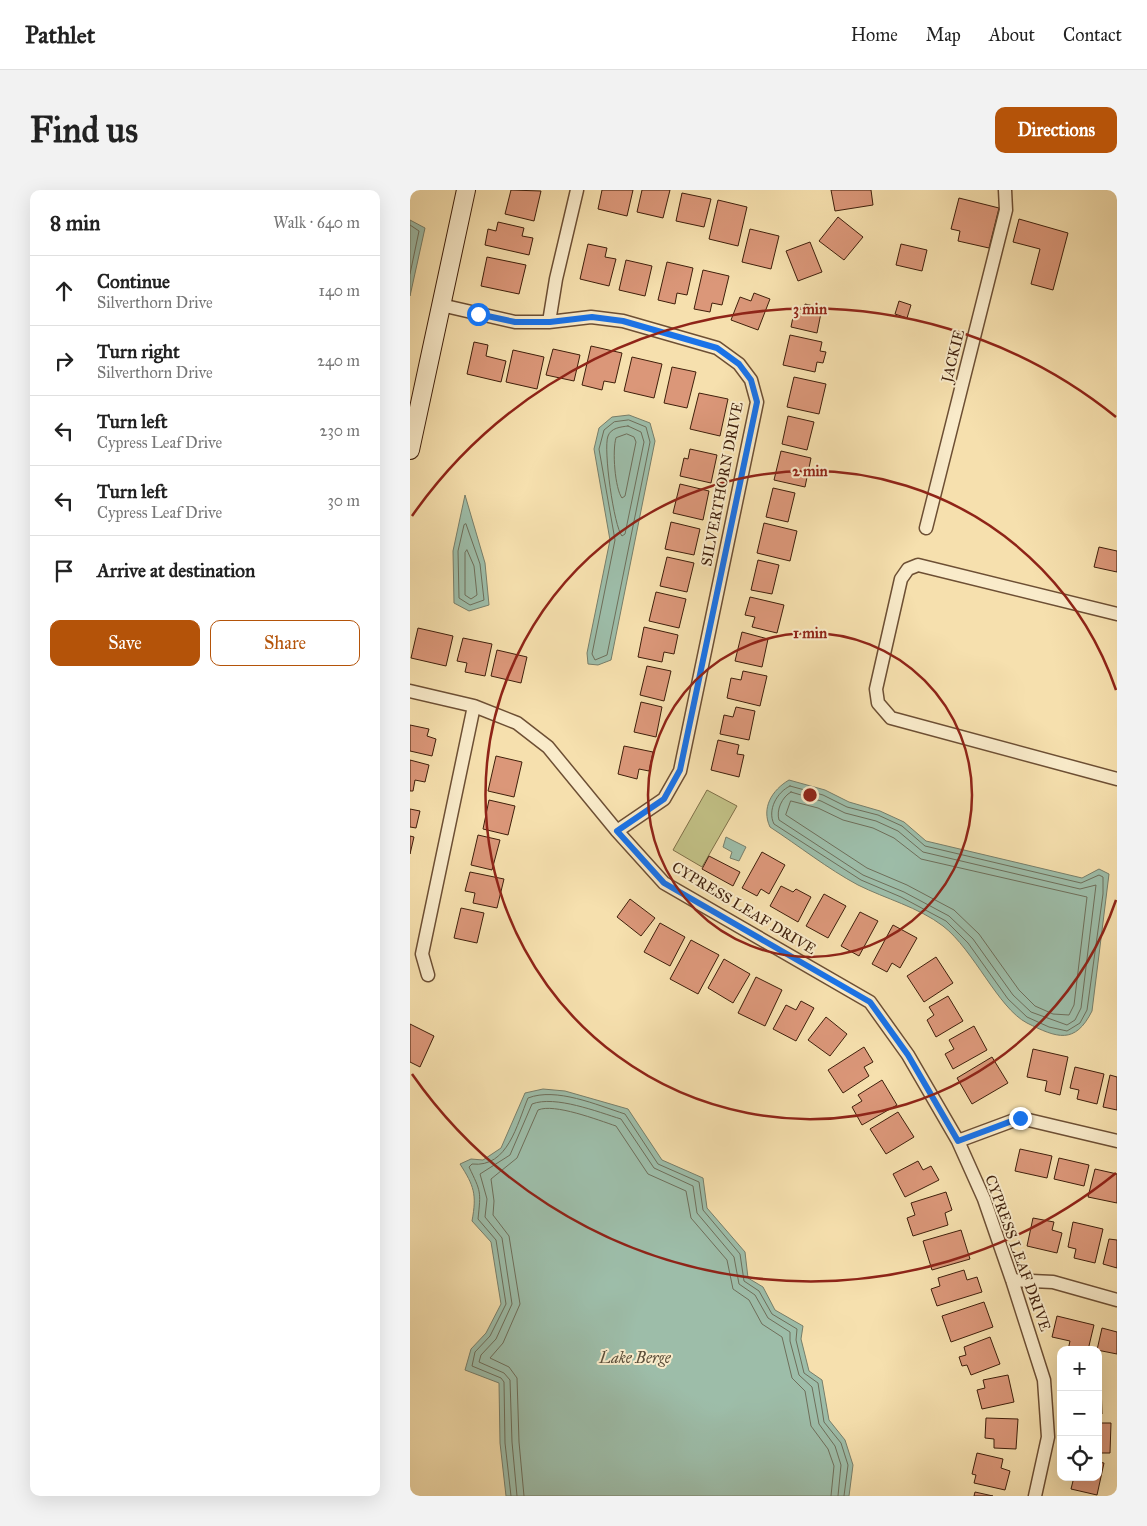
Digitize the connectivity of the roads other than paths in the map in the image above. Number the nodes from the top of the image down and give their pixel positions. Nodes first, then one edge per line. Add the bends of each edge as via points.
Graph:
1 (466, 190) edge
2 (577, 190) edge
3 (1005, 190) edge
4 (441, 306) junction
5 (550, 322) junction
6 (410, 450) edge
7 (926, 528) dead end
8 (1117, 614) edge
9 (410, 691) edge
10 (474, 706) junction
11 (1117, 779) edge
12 (617, 831) junction
13 (428, 975) dead end
14 (958, 1141) junction
15 (1117, 1141) edge
16 (1012, 1280) junction
17 (1117, 1300) edge
18 (1035, 1496) edge

1 - 4 street
2 - 5 street via 556,279
3 - 7 street, JACKIE via 1006,210
4 - 5 street, SILVERTHORN DRIVE via 515,322
4 - 6 street
5 - 12 street, SILVERTHORN DRIVE via 592,317 623,321 717,348 739,364 751,380 757,402 680,770 664,799
8 - 11 street via 918,565 908,569 901,579 876,689 878,703 891,718
9 - 10 street, CYPRESS LEAF DRIVE
10 - 12 street, CYPRESS LEAF DRIVE via 517,723 548,747
10 - 13 street via 422,954
12 - 14 street, CYPRESS LEAF DRIVE via 664,883 870,1002 908,1055
14 - 15 street via 1020,1118
14 - 16 street, CYPRESS LEAF DRIVE via 984,1199
16 - 17 street via 1053,1282
16 - 18 street, CYPRESS LEAF DRIVE via 1044,1380 1048,1437

